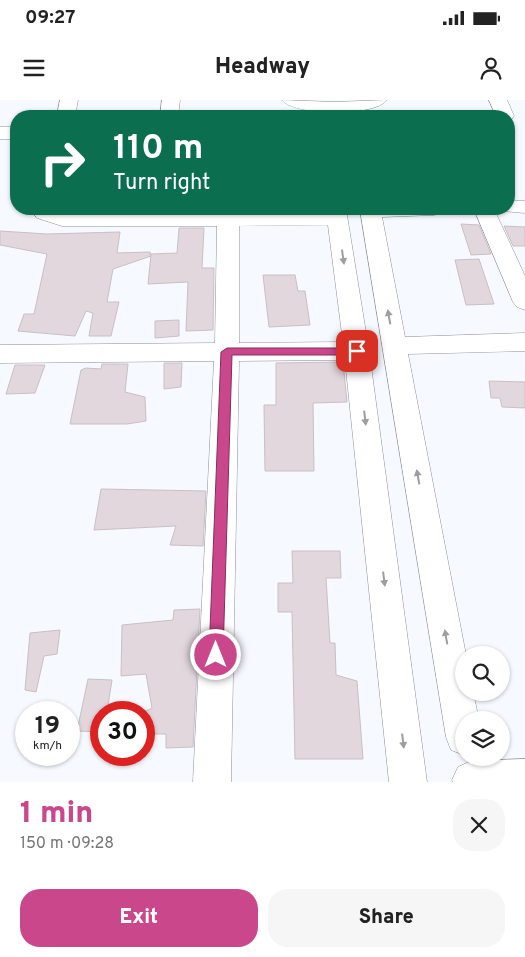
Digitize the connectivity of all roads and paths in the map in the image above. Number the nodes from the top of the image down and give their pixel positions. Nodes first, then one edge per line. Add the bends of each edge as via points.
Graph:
1 (291, 100) edge
2 (378, 100) edge
3 (319, 110) edge
4 (355, 110) edge
5 (46, 215) edge
6 (306, 215) edge
7 (337, 215) edge
8 (371, 215) edge
9 (487, 215) edge
10 (228, 220) junction
11 (525, 302) edge
12 (525, 342) edge
13 (394, 346) junction
14 (357, 351) junction
15 (227, 352) junction
16 (0, 354) edge
17 (460, 711) edge
18 (470, 773) edge
19 (525, 777) edge
20 (212, 782) edge
21 (408, 782) edge

1 - 3 street
2 - 4 street
5 - 10 street via 62,220
6 - 10 street
7 -> 14 street
13 -> 8 street
9 - 11 street
10 - 15 street
12 - 13 street
17 -> 13 street
14 - 15 street
14 -> 21 street
15 - 16 street
15 - 20 street
18 - 19 street

